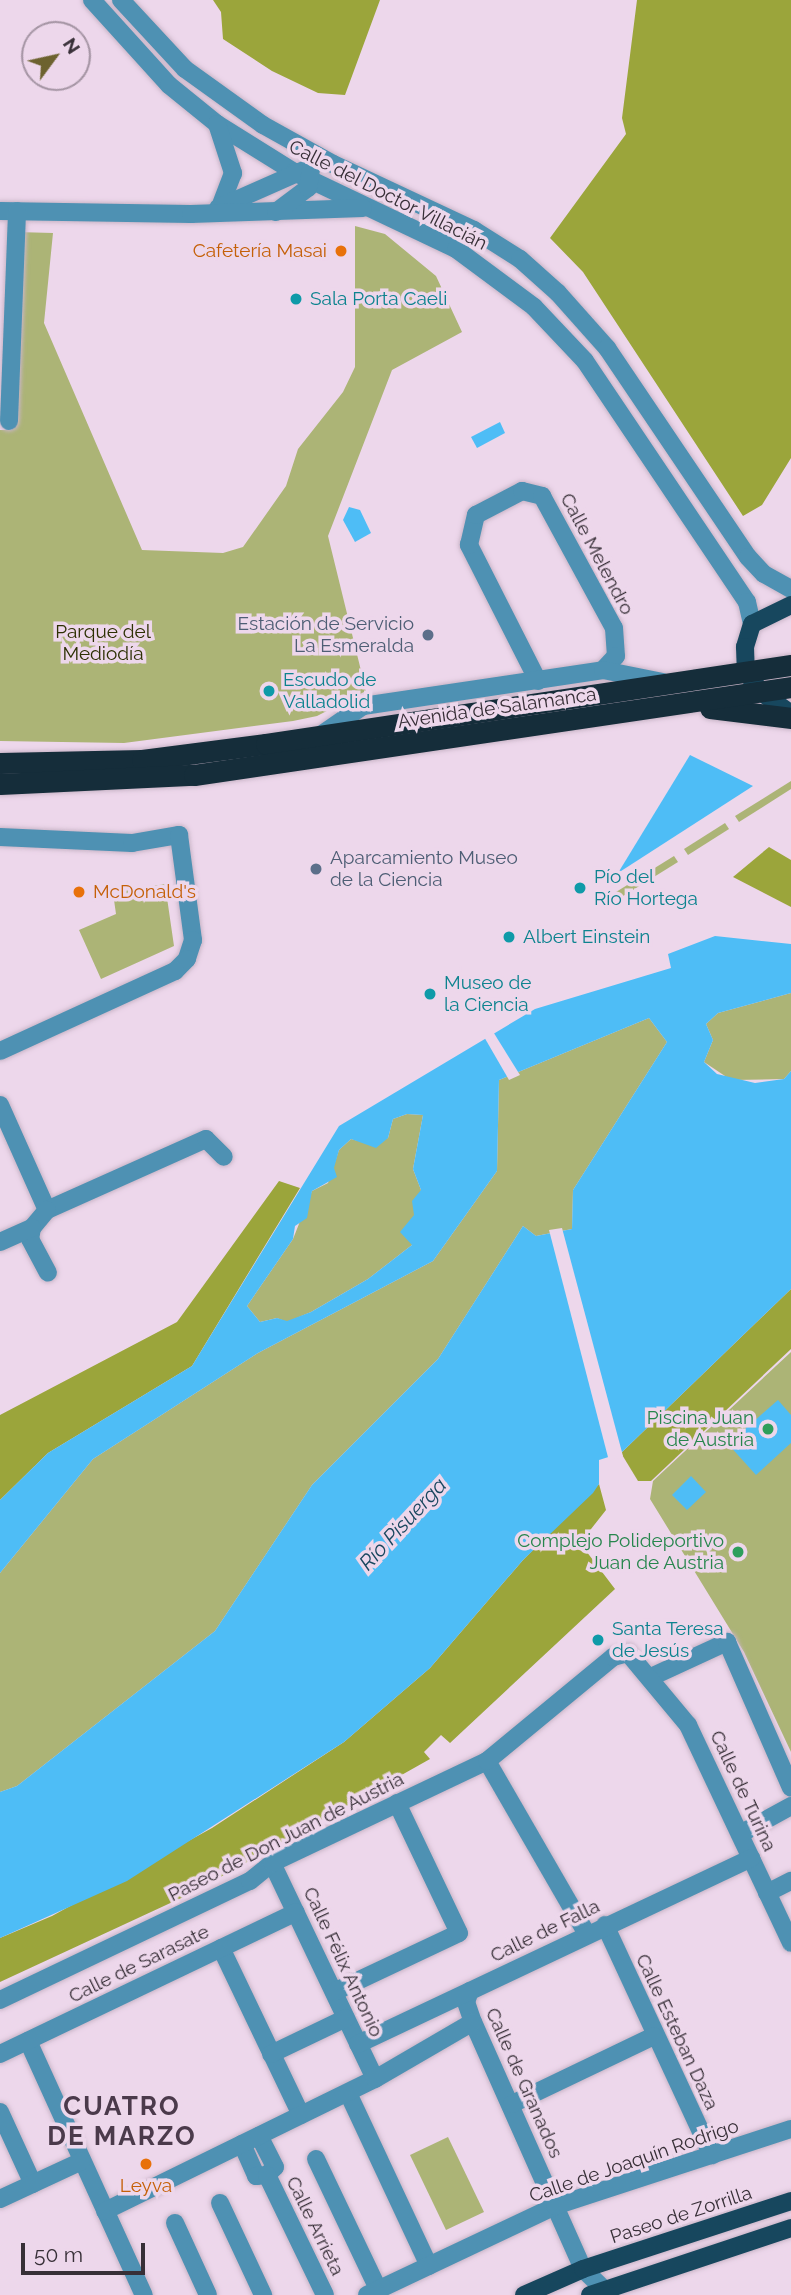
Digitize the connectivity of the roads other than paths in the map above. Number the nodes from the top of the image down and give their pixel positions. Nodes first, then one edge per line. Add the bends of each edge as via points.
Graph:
1 (92, 0) edge
2 (121, 0) edge
3 (217, 124) junction
4 (303, 147) junction
5 (333, 164) junction
6 (233, 173) junction
7 (306, 174) junction
8 (246, 198) junction
9 (220, 207) junction
10 (367, 208) junction
11 (8, 211) edge
12 (276, 212) junction
13 (258, 213) junction
14 (191, 214) junction
15 (6, 278) edge
16 (9, 421) dead end
17 (791, 589) edge
18 (791, 605) edge
19 (752, 624) junction
20 (791, 665) edge
21 (603, 670) junction
22 (746, 672) junction
23 (538, 681) junction
24 (663, 682) junction
25 (791, 687) edge
26 (761, 692) junction
27 (680, 705) junction
28 (791, 716) edge
29 (318, 737) junction
30 (0, 763) edge
31 (0, 784) edge
32 (0, 836) edge
33 (0, 1051) edge
34 (0, 1105) edge
35 (224, 1157) dead end
36 (47, 1210) junction
37 (32, 1228) junction
38 (0, 1242) edge
39 (48, 1273) dead end
40 (647, 1671) junction
41 (487, 1761) junction
42 (791, 1788) edge
43 (397, 1803) junction
44 (791, 1806) edge
45 (740, 1834) junction
46 (751, 1858) junction
47 (272, 1863) junction
48 (791, 1881) edge
49 (767, 1893) junction
50 (296, 1912) junction
51 (605, 1925) junction
52 (587, 1934) junction
53 (791, 1943) edge
54 (221, 1948) junction
55 (470, 1991) junction
56 (334, 1992) junction
57 (0, 2000) edge
58 (346, 2018) junction
59 (473, 2022) junction
60 (654, 2036) junction
61 (28, 2041) junction
62 (358, 2044) junction
63 (0, 2054) edge
64 (271, 2054) junction
65 (375, 2079) junction
66 (348, 2093) junction
67 (512, 2104) junction
68 (0, 2112) edge
69 (300, 2115) junction
70 (791, 2129) edge
71 (260, 2136) junction
72 (242, 2144) junction
73 (712, 2155) junction
74 (316, 2159) dead end
75 (82, 2161) junction
76 (267, 2175) junction
77 (33, 2184) junction
78 (0, 2200) edge
79 (791, 2201) edge
80 (220, 2203) dead end
81 (555, 2206) junction
82 (105, 2211) junction
83 (175, 2223) dead end
84 (791, 2228) edge
85 (429, 2266) junction
86 (583, 2269) junction
87 (372, 2292) edge
88 (609, 2292) edge
89 (138, 2293) edge
90 (208, 2295) edge
91 (263, 2295) edge
92 (325, 2295) edge
93 (524, 2295) edge
94 (590, 2295) edge

1 - 3 street, Calle del Doctor Villacián via 169,85
2 - 4 street, Calle del Doctor Villacián via 185,69 216,94
3 - 6 street
3 - 7 street, Calle del Doctor Villacián
4 - 5 street, Calle del Doctor Villacián
4 - 7 street
5 - 7 street
5 - 17 street, Calle del Doctor Villacián via 474,230 520,259 558,293 618,363 748,557 764,574
6 - 8 street
6 - 9 street
7 - 8 street
7 - 10 street, Calle del Doctor Villacián
7 - 12 street via 298,198
8 - 9 street
8 - 13 street
9 - 14 street
10 - 12 street
10 - 19 street, Calle del Doctor Villacián via 456,249 499,277 586,361 747,602
11 - 14 street
11 - 15 street
12 - 13 street
13 - 14 street
15 - 16 street
18 - 19 main road
19 - 22 main road via 745,647
20 - 22 highway, Avenida de Salamanca
21 - 23 street, Avenida de Salamanca
21 - 23 street, Calle Melendro via 617,656 614,628 542,496 522,491 476,515 469,545
21 - 24 street, Avenida de Salamanca
22 - 24 highway, Avenida de Salamanca
22 - 26 main road
23 - 29 street, Avenida de Salamanca via 363,706
24 - 29 highway, Avenida de Salamanca
25 - 26 highway, Avenida de Salamanca
26 - 27 highway, Avenida de Salamanca
26 - 28 main road
27 - 28 highway
27 - 31 highway, Avenida de Salamanca via 194,775
29 - 30 highway, Avenida de Salamanca via 142,760
32 - 33 street via 132,843 179,835 193,932 187,959 175,971
34 - 36 street
35 - 36 street via 206,1139
36 - 37 street
37 - 38 street
37 - 39 street via 30,1239
40 - 41 street, Paseo de Don Juan de Austria via 628,1653 613,1657
40 - 42 street via 727,1642
40 - 45 street, Calle de Turina via 688,1725
41 - 43 street, Paseo de Don Juan de Austria
41 - 52 street
43 - 47 street, Paseo de Don Juan de Austria
43 - 56 street via 459,1933
44 - 45 street
45 - 46 street, Calle de Turina
46 - 49 street, Calle de Turina
46 - 51 street, Calle de Falla
47 - 50 street, Calle Félix Antonio
47 - 57 street, Paseo de Don Juan de Austria via 250,1881
48 - 49 street
49 - 53 street, Calle de Turina
50 - 54 street, Calle de Sarasate
50 - 56 street, Calle Félix Antonio
51 - 52 street, Calle de Falla
51 - 60 street, Calle Esteban Daza
52 - 55 street, Calle de Falla
54 - 61 street, Calle de Sarasate
54 - 64 street
55 - 59 street, Calle de Granados via 466,2002
55 - 62 street, Calle de Falla
56 - 58 street, Calle Félix Antonio
58 - 62 street, Calle Félix Antonio
58 - 64 street
59 - 65 street
59 - 67 street, Calle de Granados
60 - 67 street
60 - 73 street, Calle Esteban Daza
61 - 63 street, Calle de Sarasate
61 - 75 street
62 - 65 street, Calle Félix Antonio
64 - 69 street
65 - 66 street
66 - 69 street
66 - 85 street
67 - 81 street, Calle de Granados
68 - 77 street
69 - 71 street
70 - 73 street, Calle de Joaquín Rodrigo
71 - 72 street
71 - 76 street, Calle Arrieta via 275,2167
72 - 76 street, Calle Arrieta via 256,2176
72 - 82 street
73 - 81 street, Calle de Joaquín Rodrigo
74 - 87 street, Calle de Joaquín Rodrigo
75 - 77 street
75 - 82 street
76 - 92 street, Calle Arrieta
77 - 78 street
79 - 86 main road, Paseo de Zorrilla
80 - 91 street
81 - 85 street, Calle de Joaquín Rodrigo
81 - 86 street, Calle de Granados
82 - 89 street
83 - 90 street
84 - 88 main road
85 - 87 street, Calle de Joaquín Rodrigo
86 - 88 street
86 - 93 main road, Paseo de Zorrilla
88 - 94 main road

